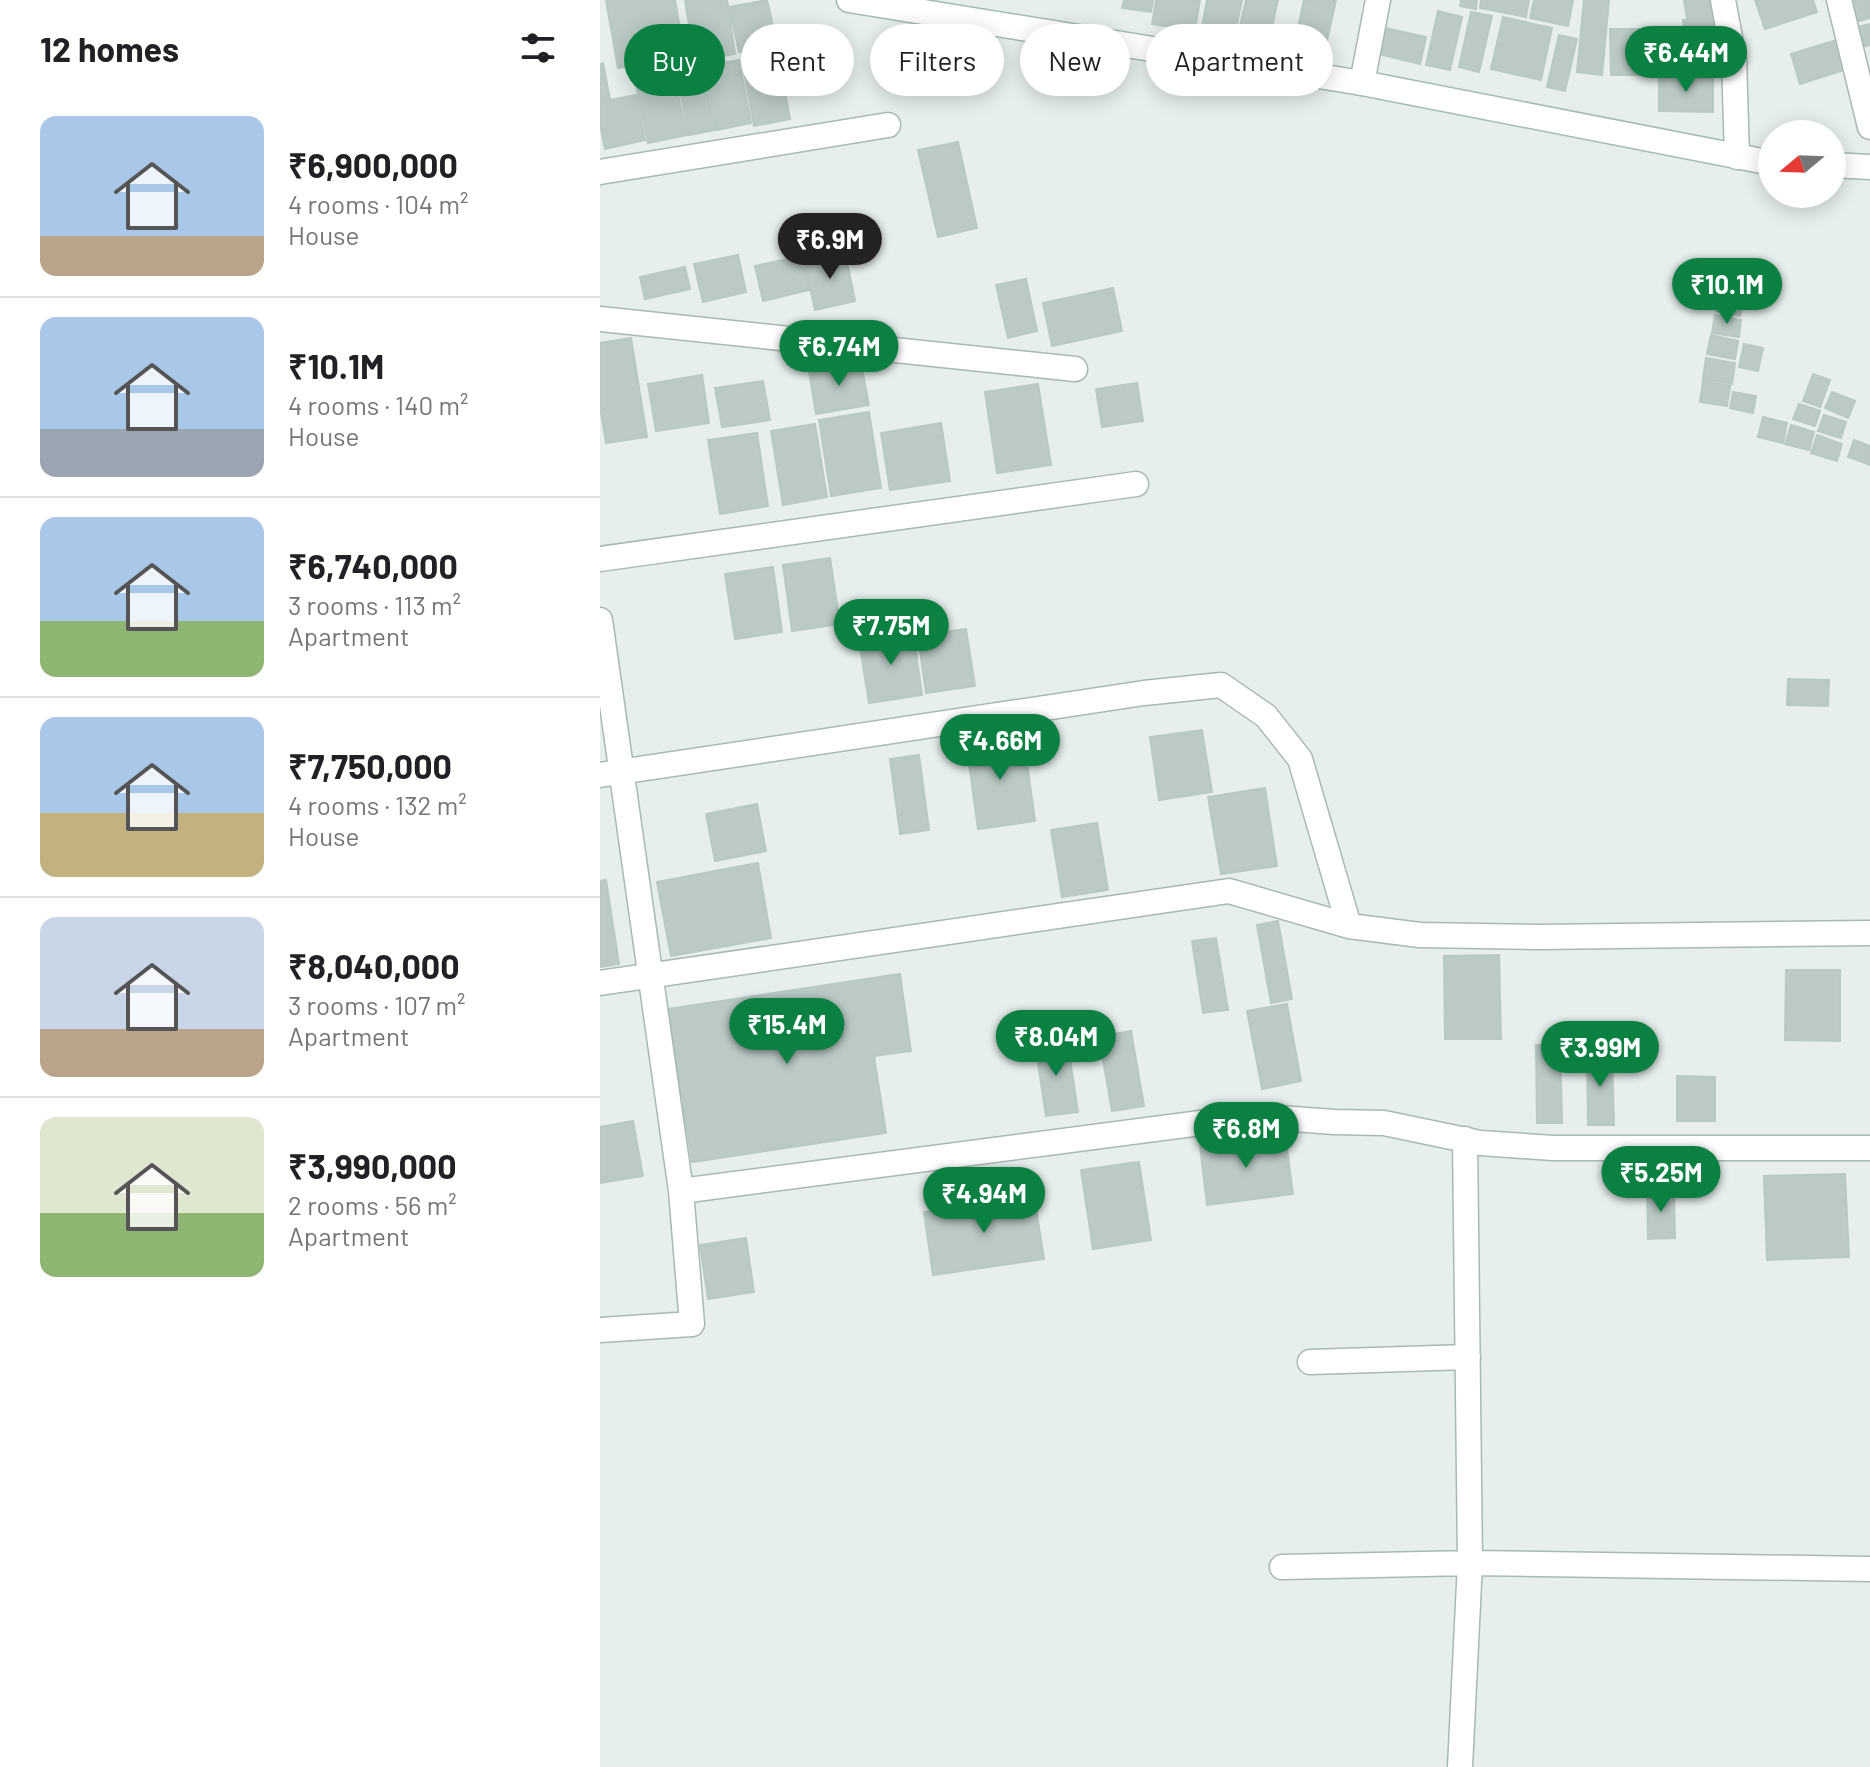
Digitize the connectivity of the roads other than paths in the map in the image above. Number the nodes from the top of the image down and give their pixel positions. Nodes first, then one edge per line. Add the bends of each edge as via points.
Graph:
1 (849, 0) edge
2 (1378, 0) edge
3 (1723, 0) edge
4 (1839, 0) edge
5 (1362, 83) junction
6 (888, 125) dead end
7 (1870, 127) edge
8 (1737, 157) junction
9 (1758, 161) edge
10 (1846, 166) edge
11 (1870, 167) edge
12 (600, 172) edge
13 (600, 319) edge
14 (1075, 369) dead end
15 (1136, 484) dead end
16 (600, 559) edge
17 (600, 620) edge
18 (611, 774) edge
19 (1349, 926) junction
20 (1870, 933) edge
21 (649, 974) junction
22 (600, 983) edge
23 (1465, 1139) junction
24 (1870, 1148) edge
25 (681, 1191) junction
26 (600, 1330) edge
27 (1468, 1357) junction
28 (1310, 1362) dead end
29 (1470, 1563) junction
30 (1282, 1567) dead end
31 (1870, 1569) edge
32 (1460, 1767) edge

1 - 5 street
2 - 5 street
3 - 8 street via 1734,59
4 - 7 street
5 - 8 street
6 - 12 street
8 - 9 street
10 - 11 street
13 - 14 street
15 - 16 street
17 - 18 street
18 - 19 street via 1221,685 1266,716 1300,759
18 - 21 street
19 - 20 street via 1420,935 1494,936
19 - 21 street via 1229,891
21 - 22 street
21 - 25 street
23 - 24 street via 1553,1148
23 - 25 street via 1384,1123 1254,1116
23 - 27 street
25 - 26 street via 692,1324
27 - 28 street
27 - 29 street
29 - 30 street
29 - 31 street
29 - 32 street

